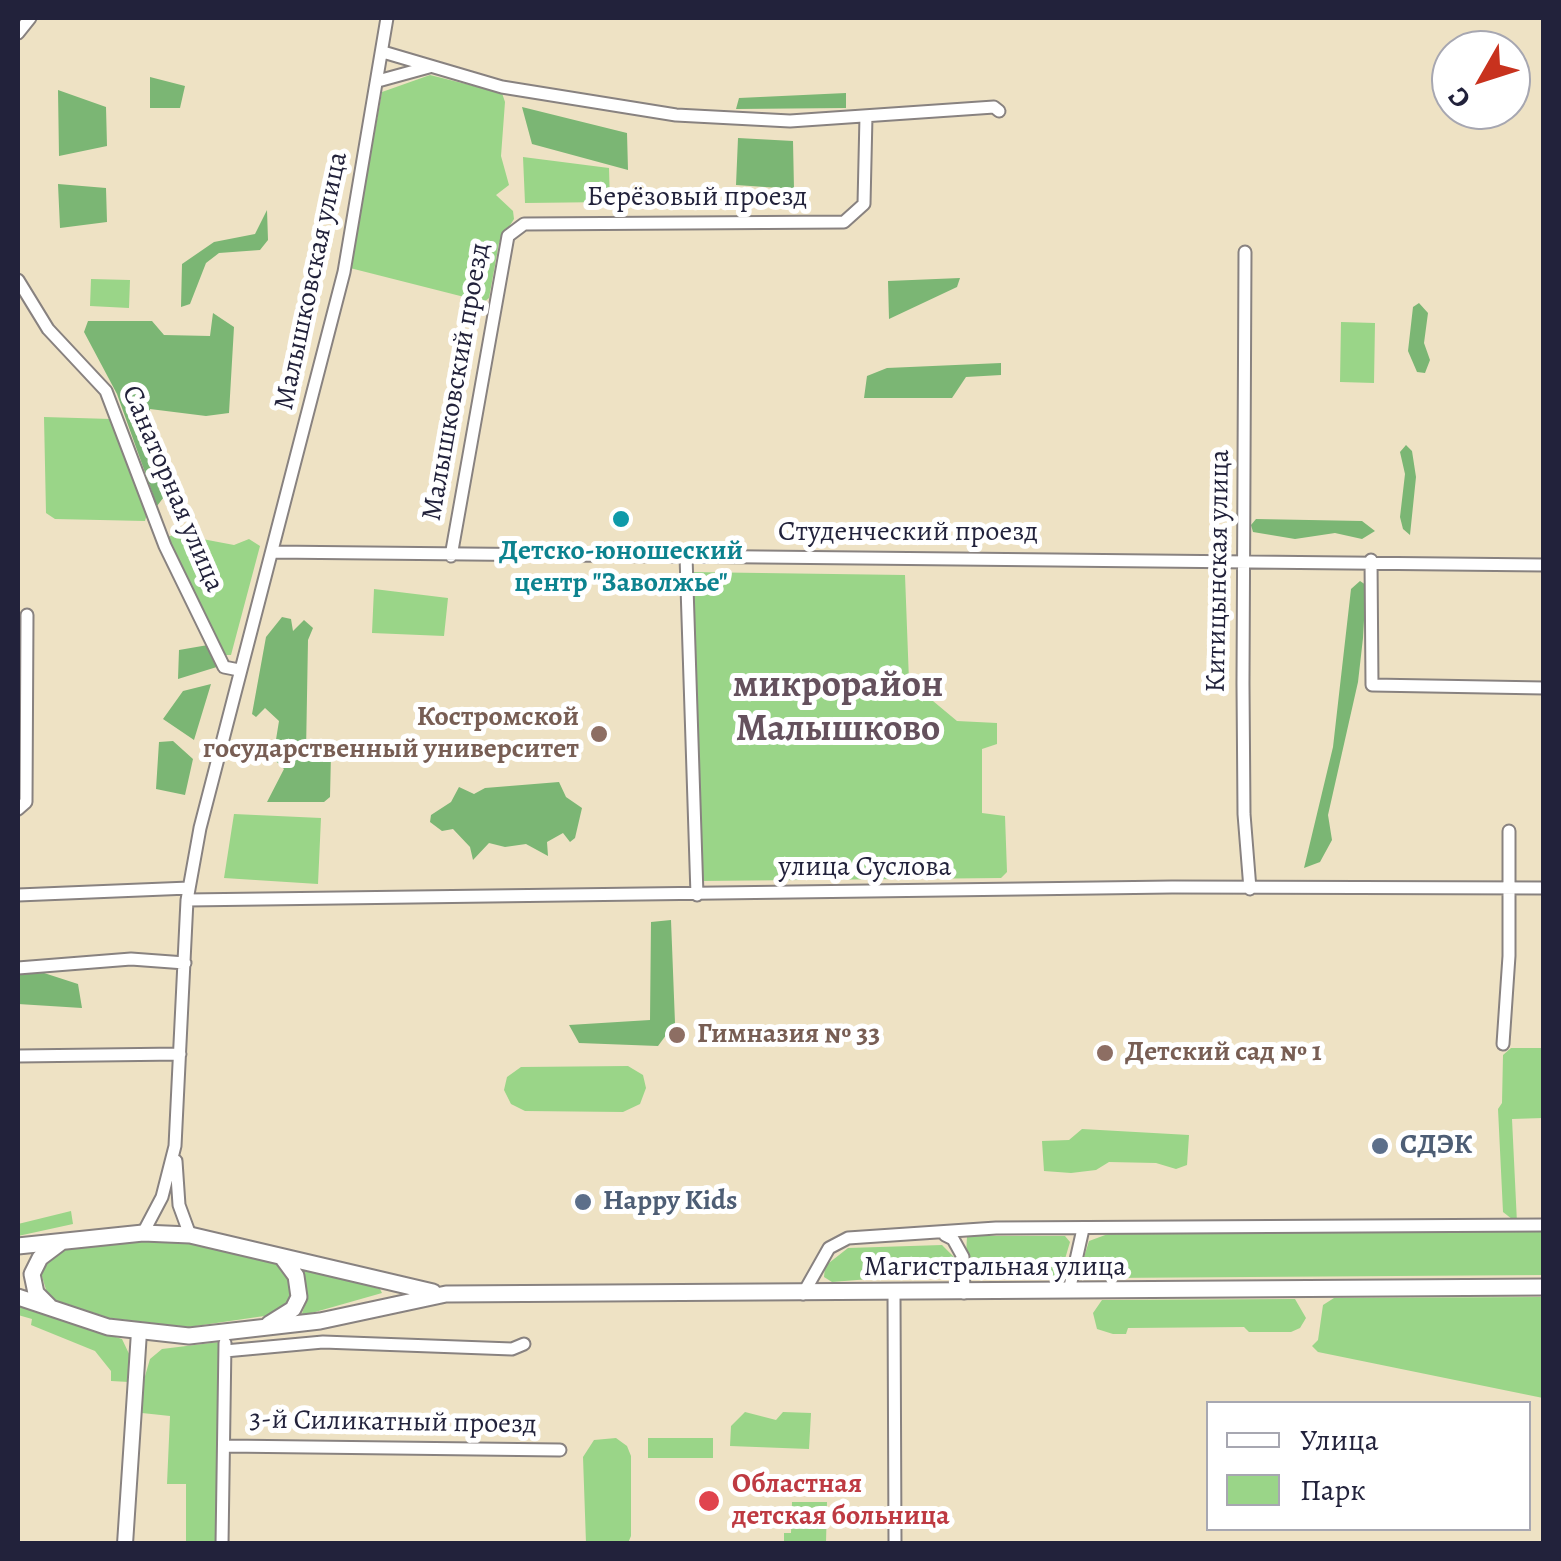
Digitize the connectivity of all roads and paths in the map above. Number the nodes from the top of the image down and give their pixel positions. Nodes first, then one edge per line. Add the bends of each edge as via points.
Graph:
1 (30, 18) edge
2 (386, 18) edge
3 (18, 34) edge
4 (383, 52) junction
5 (429, 67) junction
6 (378, 82) junction
7 (999, 111) dead end
8 (866, 116) junction
9 (524, 224) joint
10 (1246, 252) dead end
11 (18, 280) edge
12 (272, 552) junction
13 (451, 556) junction
14 (686, 556) junction
15 (1244, 560) junction
16 (1371, 560) junction
17 (1544, 564) edge
18 (28, 615) dead end
19 (238, 670) junction
20 (1544, 688) edge
21 (22, 806) edge
22 (1509, 831) dead end
23 (1508, 888) junction
24 (1544, 888) edge
25 (1250, 889) junction
26 (188, 894) junction
27 (18, 895) edge
28 (697, 895) junction
29 (185, 963) junction
30 (18, 968) edge
31 (1503, 1044) dead end
32 (180, 1054) junction
33 (18, 1056) edge
34 (175, 1146) junction
35 (1544, 1225) edge
36 (1082, 1229) junction
37 (143, 1232) junction
38 (190, 1235) junction
39 (944, 1235) junction
40 (64, 1241) junction
41 (18, 1246) edge
42 (282, 1258) junction
43 (1544, 1287) edge
44 (1069, 1290) junction
45 (894, 1293) junction
46 (964, 1293) junction
47 (446, 1294) junction
48 (802, 1294) junction
49 (18, 1298) edge
50 (53, 1310) junction
51 (263, 1326) junction
52 (138, 1332) junction
53 (225, 1332) junction
54 (524, 1344) dead end
55 (225, 1350) junction
56 (226, 1446) junction
57 (560, 1450) dead end
58 (125, 1544) edge
59 (222, 1544) edge
60 (895, 1544) edge

1 - 3 street
2 - 4 street, Малышковская улица
4 - 5 street
4 - 6 street, Малышковская улица
5 - 6 street
5 - 8 street via 502,87 676,116
6 - 12 street, Малышковская улица via 344,272
7 - 8 street
8 - 9 street, Берёзовый проезд via 864,204 844,222
9 - 13 street, Малышковский проезд via 503,246
10 - 15 street, Китицынская улица
11 - 19 street, Санаторная улица via 48,329 106,391 165,546 224,667
12 - 13 street, Студенческий проезд
12 - 19 street, Малышковская улица
13 - 14 street, Студенческий проезд
14 - 15 street, Студенческий проезд
14 - 28 street
15 - 16 street, Студенческий проезд
15 - 25 street, Китицынская улица
16 - 17 street, Студенческий проезд
16 - 20 street via 1372,685
18 - 21 street
19 - 26 street, Малышковская улица
22 - 23 street
23 - 24 street, улица Суслова
23 - 25 street, улица Суслова
23 - 31 street
25 - 28 street, улица Суслова
26 - 27 street, улица Суслова via 166,886
26 - 28 street, улица Суслова
26 - 29 street, Малышковская улица
29 - 30 street via 132,959
29 - 32 street, Малышковская улица
32 - 33 street
32 - 34 street, Малышковская улица
34 - 37 street via 162,1197
34 - 38 street via 179,1206
35 - 36 street
36 - 39 street
36 - 44 street
37 - 38 highway, Магистральная улица
37 - 40 highway, Магистральная улица
38 - 42 highway, Магистральная улица
39 - 46 street via 963,1257
39 - 48 street via 848,1238 829,1248
40 - 41 highway, Магистральная улица
40 - 50 highway via 40,1258 32,1274 36,1293
42 - 47 highway, Магистральная улица
42 - 51 highway via 296,1276 299,1296 285,1316
43 - 44 highway, Магистральная улица
44 - 46 highway, Магистральная улица
45 - 46 highway, Магистральная улица
45 - 48 highway, Магистральная улица
45 - 60 street
47 - 48 highway, Магистральная улица
47 - 51 highway, Магистральная улица via 320,1322
49 - 50 highway, Магистральная улица
50 - 52 highway, Магистральная улица
51 - 53 highway, Магистральная улица
52 - 53 highway, Магистральная улица
52 - 58 main road
53 - 55 street
54 - 55 street via 512,1349 323,1342
55 - 56 street
56 - 57 street, 3-й Силикатный проезд
56 - 59 street

